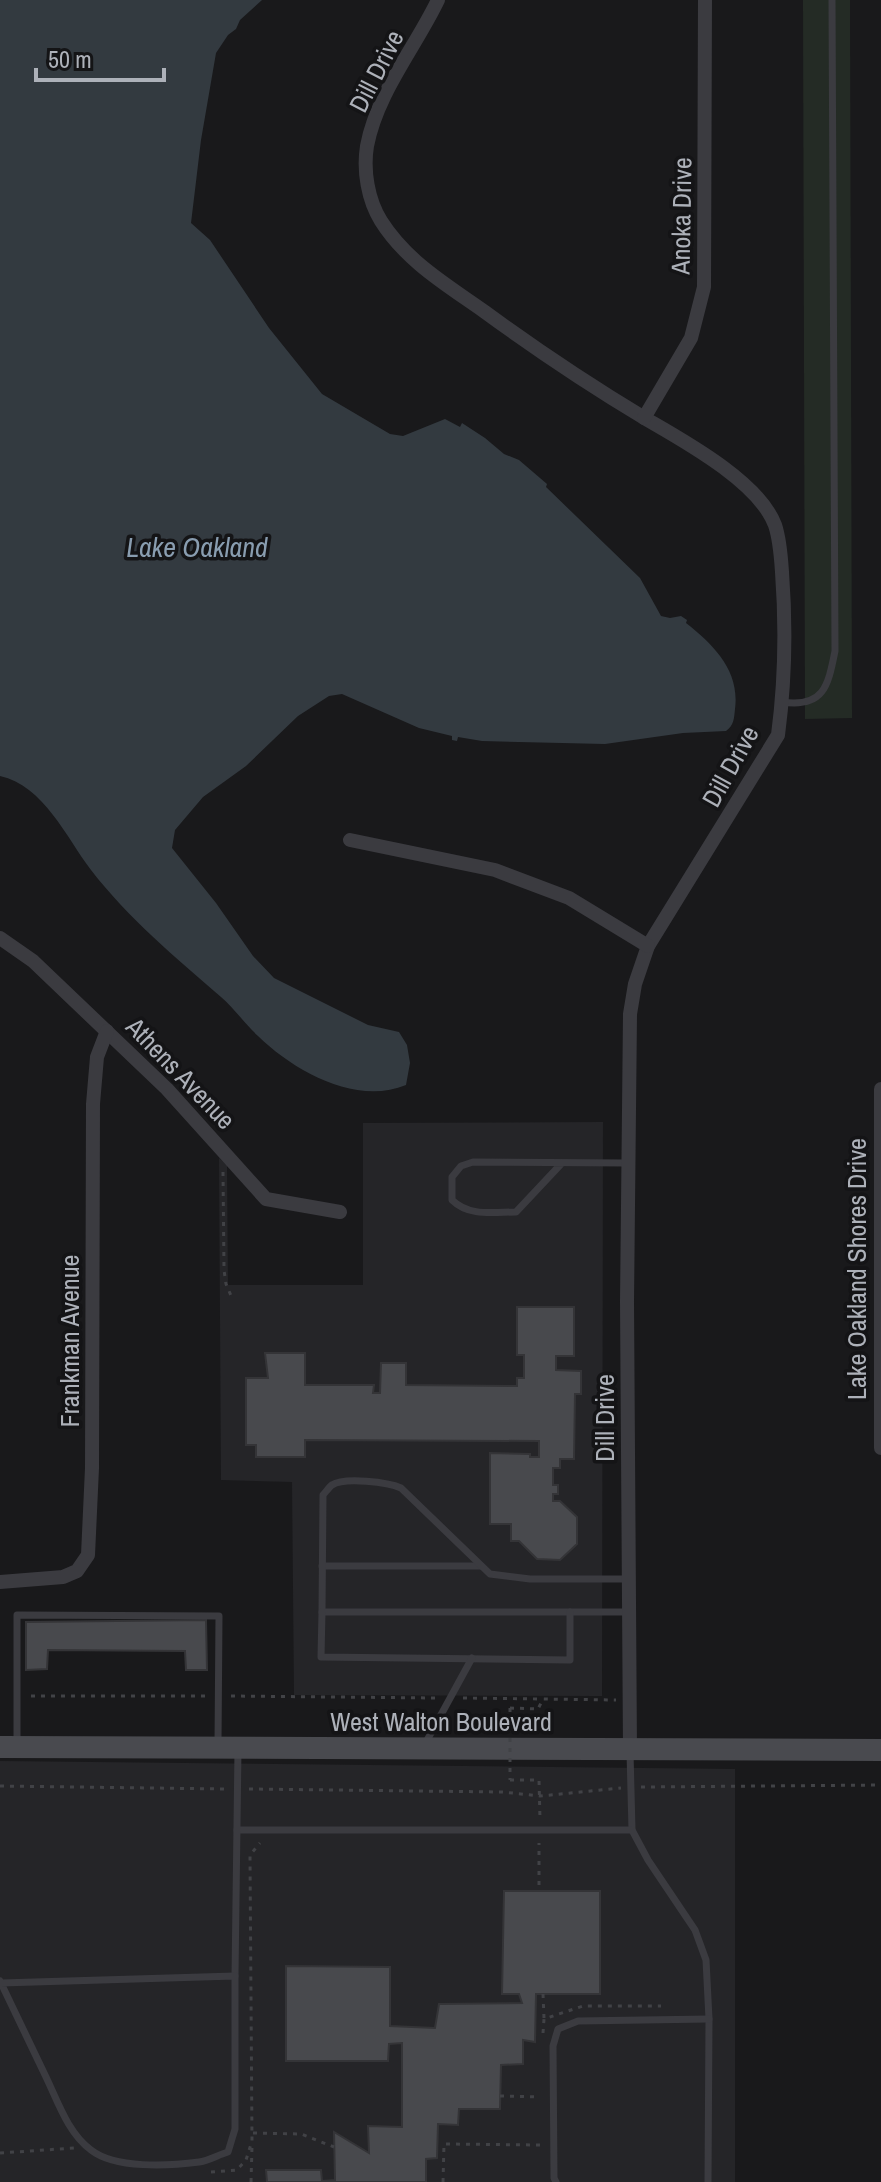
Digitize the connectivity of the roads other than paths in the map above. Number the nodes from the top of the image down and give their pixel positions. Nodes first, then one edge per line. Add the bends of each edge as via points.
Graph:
1 (438, 0) edge
2 (705, 0) edge
3 (832, 0) edge
4 (644, 418) junction
5 (782, 702) junction
6 (350, 840) dead end
7 (0, 938) edge
8 (648, 946) junction
9 (107, 1031) junction
10 (881, 1089) edge
11 (562, 1163) junction
12 (628, 1163) junction
13 (340, 1212) dead end
14 (880, 1236) edge
15 (881, 1367) edge
16 (881, 1448) edge
17 (322, 1566) junction
18 (481, 1566) junction
19 (629, 1579) junction
20 (0, 1582) edge
21 (322, 1612) junction
22 (570, 1612) junction
23 (629, 1612) junction
24 (472, 1658) junction
25 (9, 1747) edge
26 (228, 1749) junction
27 (422, 1749) junction
28 (630, 1750) junction
29 (881, 1750) edge
30 (237, 1830) junction
31 (632, 1830) junction
32 (235, 1976) junction
33 (0, 1982) edge
34 (709, 2019) junction
35 (556, 2182) edge
36 (708, 2182) edge

1 - 4 street, Dill Drive via 379,107 367,147 366,177 381,221 417,264
2 - 4 street, Anoka Drive via 704,287 691,338
3 - 5 lane via 835,651 820,694 801,705
4 - 5 street, Dill Drive via 701,450 750,490 774,524 783,584
5 - 8 street, Dill Drive via 771,749
6 - 8 street via 495,870 569,898
7 - 9 street, Athens Avenue via 33,961
8 - 12 street, Dill Drive via 630,1014
9 - 13 street, Athens Avenue via 266,1199
9 - 20 street, Frankman Avenue via 97,1057 93,1104 88,1555 77,1571 63,1577
10 - 14 street, Lake Oakland Shores Drive
11 - 11 lane via 461,1166 452,1177 452,1200 470,1212 516,1212
11 - 12 lane
12 - 19 street, Dill Drive
14 - 15 street, Lake Oakland Shores Drive
15 - 16 street, Lake Oakland Shores Drive
17 - 18 lane
17 - 18 lane via 323,1495 341,1482 401,1488
17 - 21 lane
18 - 19 lane via 504,1577
19 - 23 street, Dill Drive
21 - 22 lane
21 - 24 lane via 321,1657
22 - 23 lane
22 - 24 lane via 570,1660
23 - 28 street, Dill Drive
24 - 27 lane
25 - 26 main road, West Walton Boulevard
25 - 26 lane via 17,1696 17,1615 219,1616 218,1696
26 - 27 main road, West Walton Boulevard
26 - 30 lane via 238,1789
27 - 28 main road, West Walton Boulevard
28 - 29 main road, West Walton Boulevard
28 - 31 lane
30 - 31 lane
30 - 32 lane
31 - 34 lane via 695,1930 706,1960
32 - 33 lane
32 - 33 lane via 235,2129 228,2152 201,2162 115,2163 91,2150 72,2131
34 - 35 lane via 578,2021 558,2029 553,2046
34 - 36 lane

